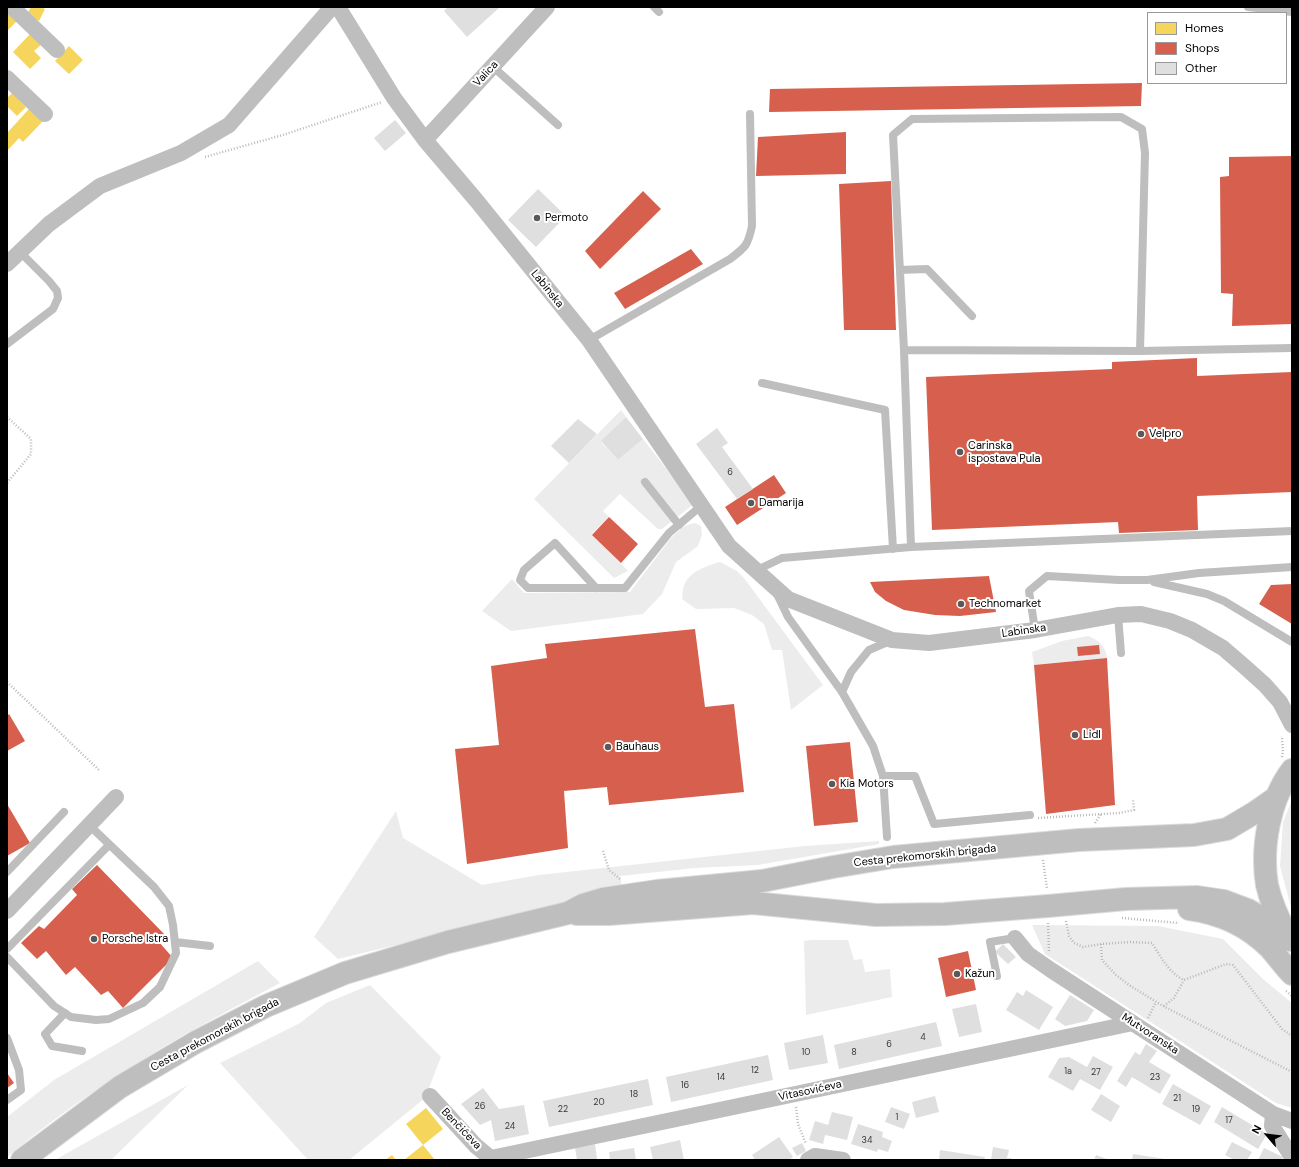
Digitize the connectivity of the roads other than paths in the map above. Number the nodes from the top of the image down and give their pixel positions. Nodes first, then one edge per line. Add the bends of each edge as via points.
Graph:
1 (12, 7) edge
2 (332, 7) edge
3 (338, 7) edge
4 (547, 7) edge
5 (1248, 7) edge
6 (1292, 12) edge
7 (56, 50) dead end
8 (492, 66) junction
9 (7, 78) edge
10 (45, 114) dead end
11 (750, 114) dead end
12 (558, 126) dead end
13 (425, 140) junction
14 (20, 252) junction
15 (7, 264) edge
16 (900, 270) junction
17 (972, 316) dead end
18 (589, 340) junction
19 (7, 344) edge
20 (1292, 348) edge
21 (904, 350) junction
22 (1140, 351) junction
23 (762, 383) dead end
24 (645, 482) dead end
25 (701, 506) junction
26 (679, 525) junction
27 (1292, 532) edge
28 (911, 547) junction
29 (893, 549) junction
30 (1292, 568) edge
31 (757, 570) junction
32 (1147, 580) junction
33 (772, 585) junction
34 (596, 588) junction
35 (1118, 615) junction
36 (1035, 630) junction
37 (892, 640) junction
38 (1292, 642) edge
39 (1121, 653) dead end
40 (842, 692) junction
41 (1286, 705) edge
42 (1287, 729) edge
43 (1288, 767) edge
44 (883, 776) junction
45 (116, 797) dead end
46 (1277, 797) junction
47 (64, 812) dead end
48 (1030, 815) road end
49 (89, 825) junction
50 (887, 837) dead end
51 (109, 845) junction
52 (7, 872) edge
53 (1157, 898) junction
54 (7, 911) edge
55 (568, 913) junction
56 (1015, 938) joint
57 (175, 942) junction
58 (1291, 942) edge
59 (210, 946) dead end
60 (7, 949) edge
61 (7, 957) edge
62 (997, 976) dead end
63 (1288, 981) edge
64 (65, 1014) junction
65 (1133, 1023) junction
66 (7, 1038) edge
67 (82, 1051) dead end
68 (430, 1096) dead end
69 (7, 1100) edge
70 (1273, 1114) junction
71 (1292, 1121) edge
72 (1292, 1157) edge
73 (490, 1159) edge
74 (810, 1159) edge
75 (22, 1160) edge
76 (843, 1160) edge

1 - 7 street
2 - 14 street via 229,125 177,154 100,186 49,224
3 - 13 street, Labinska via 394,98
4 - 8 street, Valica
5 - 6 lane
8 - 12 lane
8 - 13 street, Valica
9 - 10 street
11 - 18 lane via 752,226 744,249
13 - 18 street, Labinska
14 - 15 street
14 - 19 lane via 49,281 57,291 58,298 53,309
16 - 17 lane via 927,269
16 - 21 lane
16 - 22 lane via 893,135 912,119 1121,117 1142,130 1145,153
18 - 25 street, Labinska
20 - 22 lane
21 - 22 lane
21 - 28 lane
23 - 29 lane via 885,410
24 - 26 lane
25 - 26 lane
25 - 31 street, Labinska via 729,546
26 - 34 lane via 625,588
27 - 28 lane
28 - 29 lane
29 - 31 lane via 782,558
30 - 32 lane via 1199,573
31 - 33 street, Labinska
32 - 36 lane via 1047,576 1029,591
32 - 38 lane via 1215,597
33 - 37 street, Labinska via 788,599
33 - 40 lane via 788,618
34 - 34 lane via 528,588 520,580 524,570 555,543
35 - 36 street, Labinska
35 - 39 lane
35 - 41 street, Labinska via 1141,614 1170,621 1192,630 1223,648
36 - 37 street, Labinska via 930,643
37 - 40 lane via 869,650 851,672
40 - 44 lane via 873,746
41 - 42 street, Labinska
43 - 46 main road
44 - 48 lane via 915,776 934,824
44 - 50 lane
45 - 49 street
46 - 55 main road, Cesta prekomorskih brigada via 1227,829 1194,835 1079,840 893,857 762,881 603,899
46 - 58 main road via 1268,825 1265,855 1267,885 1276,913
47 - 52 lane
49 - 51 lane
49 - 54 street
51 - 57 lane via 154,887 169,906
51 - 60 lane
53 - 55 main road, Cesta prekomorskih brigada via 1126,899 1054,915 876,915 753,903 609,914
53 - 58 main road, Cesta prekomorskih brigada via 1196,897 1224,901 1269,922
53 - 63 main road via 1173,907 1199,910 1227,919 1252,932 1270,948
55 - 75 main road, Cesta prekomorskih brigada via 426,948 345,973 266,1006 196,1042 120,1087
56 - 62 lane via 990,942
56 - 65 street, Mutvoranska via 1028,954
57 - 59 lane
57 - 64 lane via 176,953 160,987 143,1003 109,1019 96,1020
61 - 64 lane via 54,1006
64 - 67 lane via 45,1034 52,1046
65 - 70 street, Mutvoranska
65 - 73 street, Vitasovićeva
66 - 69 lane via 19,1070 21,1090
68 - 73 street, Benčićeva
70 - 71 street, Mutvoranska
70 - 72 street via 1272,1126
74 - 76 street via 815,1156

